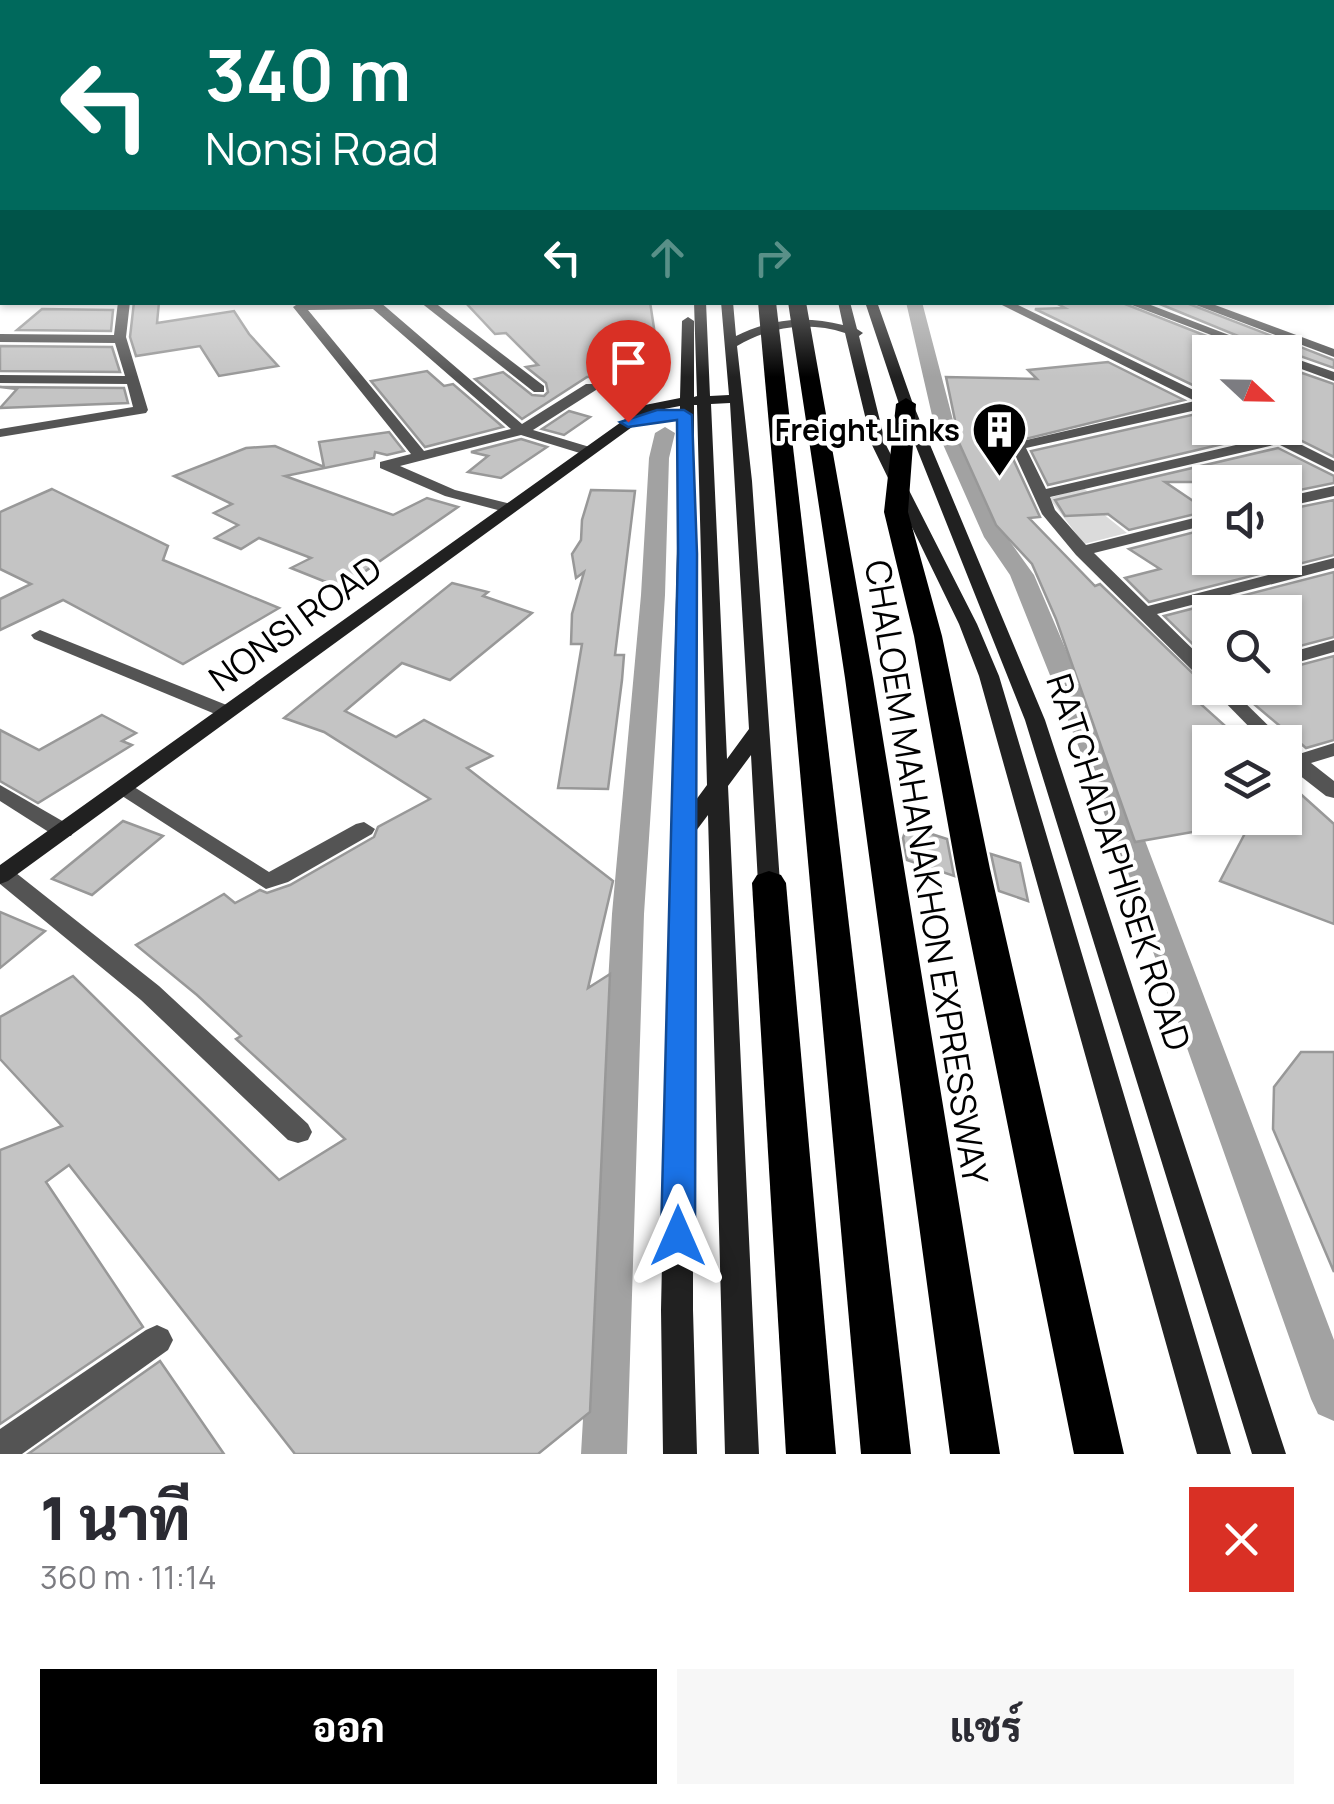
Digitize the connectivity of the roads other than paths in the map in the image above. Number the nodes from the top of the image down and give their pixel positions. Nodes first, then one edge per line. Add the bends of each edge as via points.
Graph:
1 (124, 305) edge
2 (316, 305) edge
3 (376, 305) edge
4 (430, 305) edge
5 (687, 305) edge
6 (700, 305) edge
7 (726, 305) edge
8 (752, 305) edge
9 (768, 305) edge
10 (845, 305) edge
11 (1008, 305) edge
12 (1138, 305) edge
13 (1202, 305) edge
14 (875, 306) edge
15 (801, 314) edge
16 (1221, 335) edge
17 (0, 338) edge
18 (121, 339) junction
19 (882, 343) junction
20 (731, 344) junction
21 (1334, 353) edge
22 (687, 359) junction
23 (1302, 365) edge
24 (1334, 377) edge
25 (0, 379) edge
26 (131, 380) junction
27 (591, 387) dead end
28 (539, 390) dead end
29 (736, 393) junction
30 (1192, 394) edge
31 (774, 398) junction
32 (906, 404) junction
33 (1192, 406) edge
34 (685, 408) junction
35 (520, 431) junction
36 (0, 433) edge
37 (1259, 445) edge
38 (1291, 445) edge
39 (588, 451) junction
40 (420, 455) junction
41 (1334, 466) edge
42 (1334, 491) edge
43 (1040, 494) junction
44 (1302, 498) edge
45 (509, 508) junction
46 (1192, 524) edge
47 (1082, 551) junction
48 (1334, 562) edge
49 (1146, 612) junction
50 (40, 636) dead end
51 (1334, 646) edge
52 (1302, 655) edge
53 (1192, 659) edge
54 (1237, 705) edge
55 (227, 712) junction
56 (1258, 725) edge
57 (760, 728) junction
58 (1334, 749) edge
59 (1302, 755) edge
60 (1302, 767) edge
61 (123, 787) junction
62 (0, 792) edge
63 (1334, 792) edge
64 (364, 829) dead end
65 (62, 830) junction
66 (680, 836) junction
67 (2, 875) edge
68 (769, 884) joint
69 (298, 1132) dead end
70 (157, 1340) dead end
71 (0, 1449) edge
72 (680, 1454) edge
73 (742, 1454) edge
74 (811, 1454) edge
75 (886, 1454) edge
76 (975, 1454) edge
77 (1100, 1454) edge
78 (1214, 1454) edge
79 (1269, 1454) edge

1 - 18 street
2 - 40 street via 299,307
3 - 35 street
4 - 28 street
5 - 22 main road
6 - 73 main road
7 - 20 main road
8 - 31 highway
9 - 31 highway
10 - 78 main road, RATCHADAPHISEK ROAD via 880,445 968,624 994,694
11 - 30 street
12 - 16 street
13 - 21 street
14 - 19 main road, RATCHADAPHISEK ROAD
15 - 76 highway, CHALOEM MAHANAKHON EXPRESSWAY
17 - 18 street
18 - 26 street
19 - 20 main road via 834,325 800,322 764,326
19 - 32 main road, RATCHADAPHISEK ROAD
20 - 29 main road
22 - 29 main road
22 - 34 main road
23 - 24 street
25 - 26 street
26 - 36 street via 141,410
27 - 35 street
29 - 34 main road, NONSI ROAD
29 - 57 main road
31 - 75 highway
32 - 77 highway via 896,512 928,636
32 - 79 main road, RATCHADAPHISEK ROAD via 1035,720
33 - 43 street via 1018,446
34 - 39 main road, NONSI ROAD via 628,422
34 - 66 main road
35 - 39 street
35 - 40 street
37 - 43 street
38 - 41 street
39 - 45 main road, NONSI ROAD
40 - 45 street via 385,466 450,494
42 - 44 street
43 - 47 street
45 - 55 main road, NONSI ROAD
46 - 47 street
47 - 49 street
48 - 49 street
49 - 53 street
50 - 55 street
51 - 52 street
54 - 56 street
55 - 61 main road, NONSI ROAD
57 - 66 main road
57 - 68 main road
58 - 59 street
60 - 63 street
61 - 64 street via 266,881
61 - 65 main road, NONSI ROAD
62 - 65 street
65 - 67 main road, NONSI ROAD
66 - 72 main road
67 - 69 street via 130,976
68 - 74 highway
70 - 71 street

